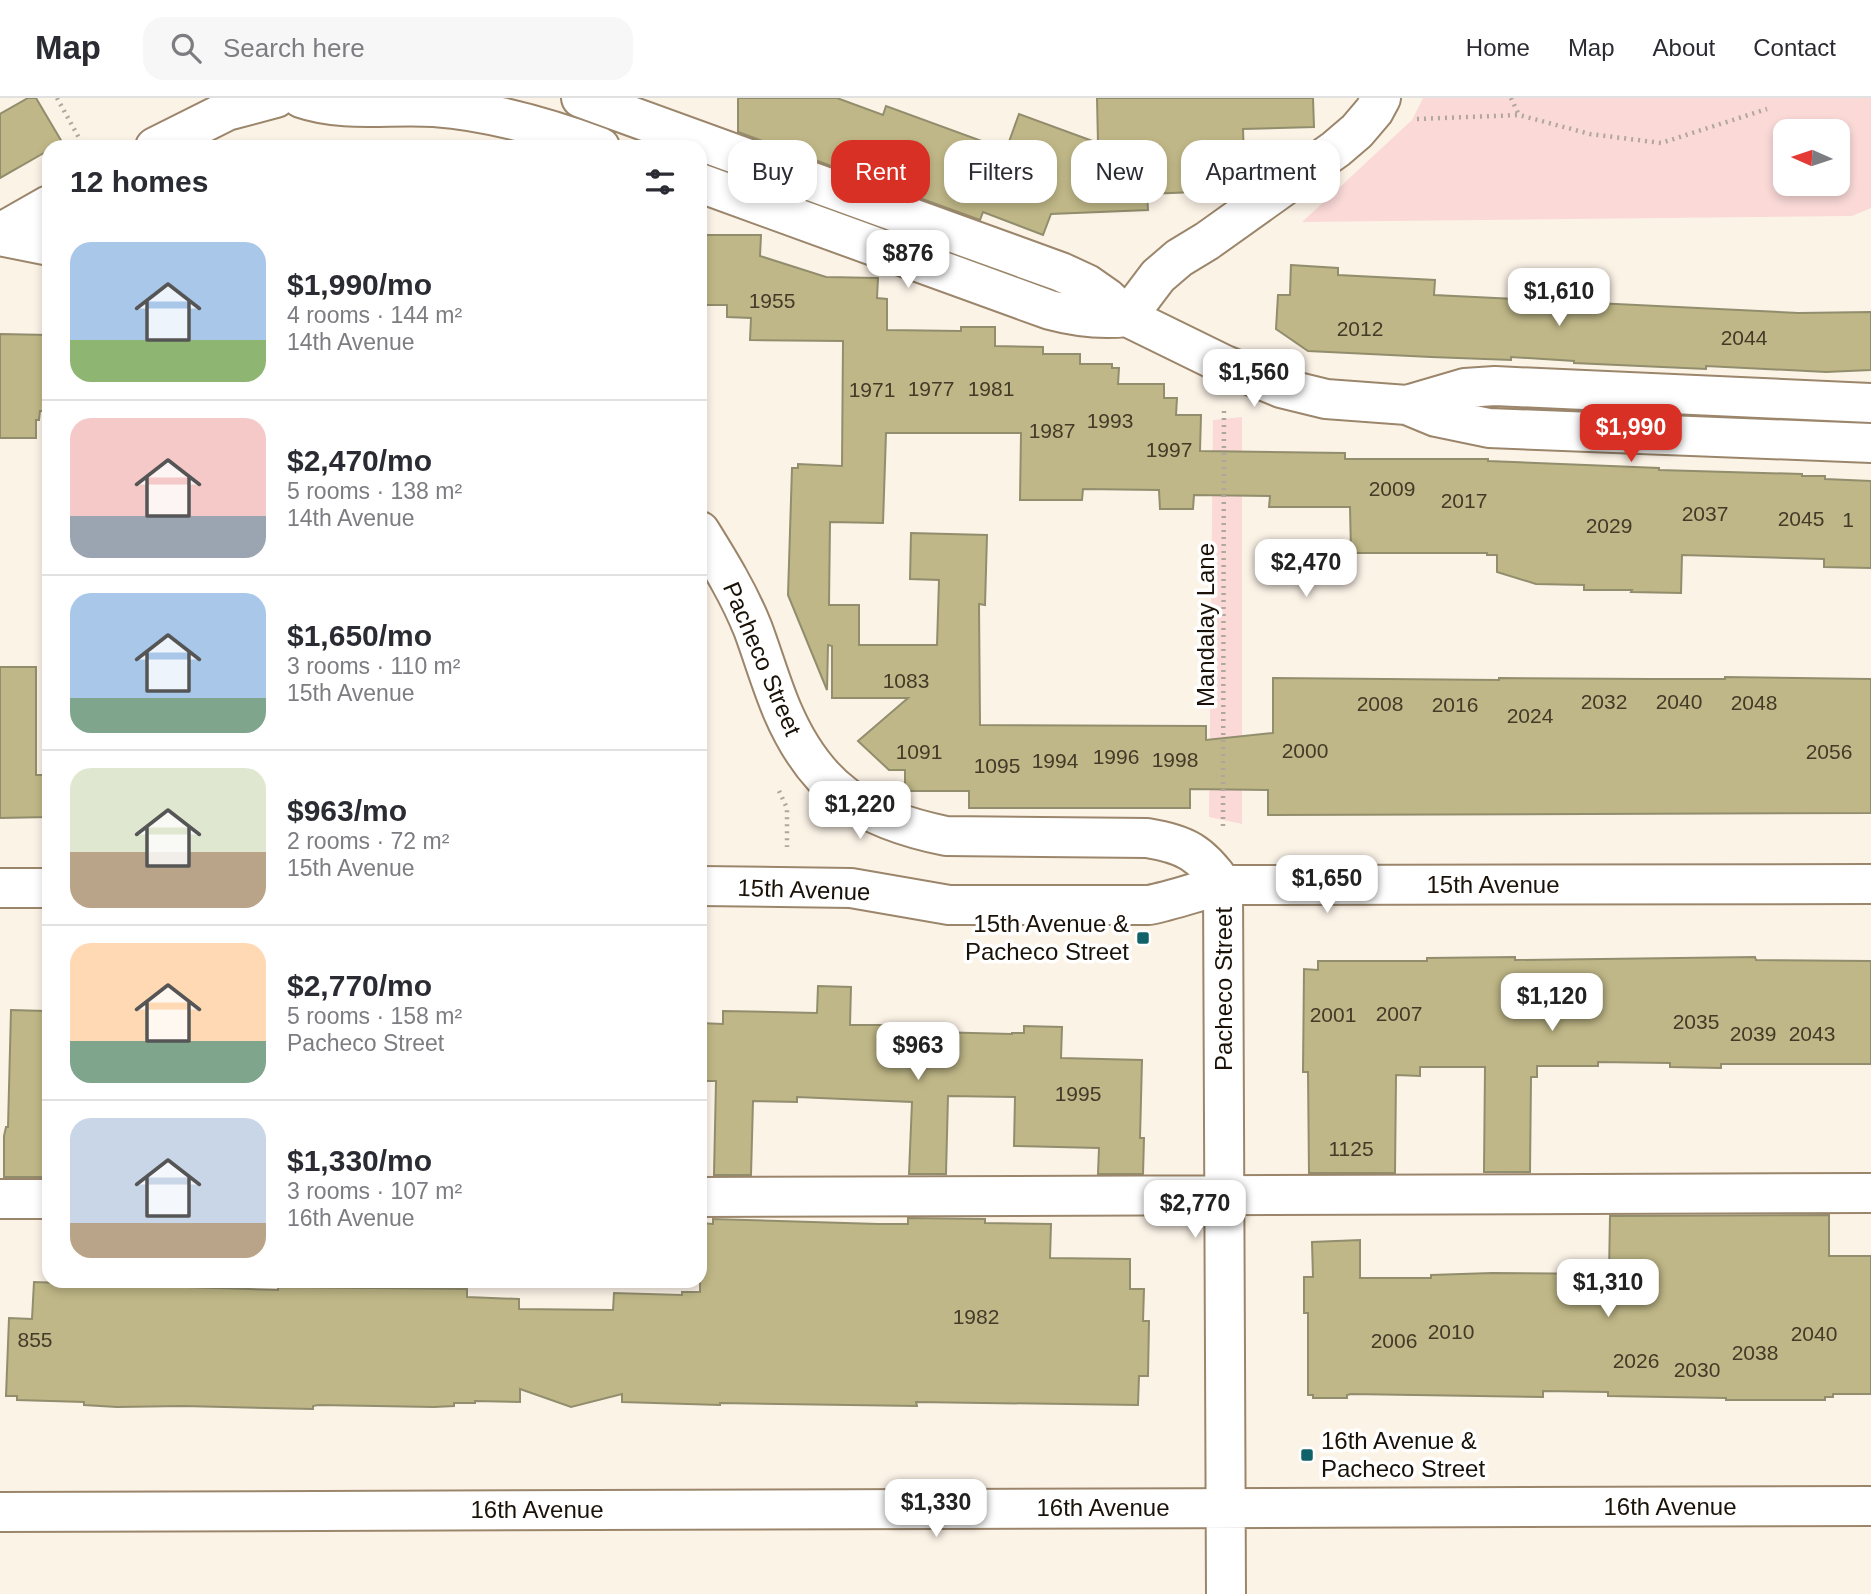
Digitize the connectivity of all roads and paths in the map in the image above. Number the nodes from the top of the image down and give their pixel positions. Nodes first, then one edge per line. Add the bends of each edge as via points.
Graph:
1 (57, 98) edge
2 (276, 98) edge
3 (301, 98) edge
4 (581, 98) edge
5 (1511, 98) edge
6 (1378, 104) edge
7 (1767, 109) dead end
8 (1519, 116) junction
9 (80, 140) edge
10 (169, 140) edge
11 (580, 140) edge
12 (697, 140) edge
13 (707, 144) edge
14 (707, 186) edge
15 (42, 209) edge
16 (0, 234) edge
17 (42, 244) edge
18 (1127, 317) junction
19 (1225, 365) junction
20 (1871, 402) edge
21 (1407, 405) junction
22 (1871, 443) edge
23 (707, 543) edge
24 (777, 785) dead end
25 (1871, 884) edge
26 (1223, 885) junction
27 (707, 886) edge
28 (788, 886) junction
29 (0, 888) edge
30 (42, 888) edge
31 (1871, 1193) edge
32 (1224, 1195) junction
33 (707, 1196) edge
34 (0, 1199) edge
35 (42, 1199) edge
36 (1871, 1506) edge
37 (1226, 1508) junction
38 (0, 1512) edge
39 (1226, 1594) edge

1 - 9 path
2 - 10 street via 227,111
3 - 11 street via 337,106 472,112
4 - 12 street
5 - 8 path
6 - 8 path via 1416,119
6 - 18 street via 1336,149 1179,258 1158,276
7 - 8 path via 1661,144 1590,134
13 - 18 street via 1061,272 1087,284
14 - 18 street via 1050,310 1077,317
15 - 16 street
16 - 17 street
18 - 19 street
19 - 21 street via 1302,395
19 - 26 path, Mandalay Lane
20 - 21 street via 1494,386 1465,388
21 - 22 street via 1436,417 1489,428
23 - 26 street, Pacheco Street via 736,591 797,740 814,768 862,809 946,836 1172,842 1210,866
24 - 28 path via 788,808
25 - 26 street, 15th Avenue
26 - 28 street, 15th Avenue via 1149,905 949,905 850,888
26 - 32 street, Pacheco Street
27 - 28 street, 15th Avenue
29 - 30 street
31 - 32 street
32 - 33 street
32 - 37 street, Pacheco Street
34 - 35 street
36 - 37 street, 16th Avenue
37 - 38 street, 16th Avenue
37 - 39 street, Pacheco Street

